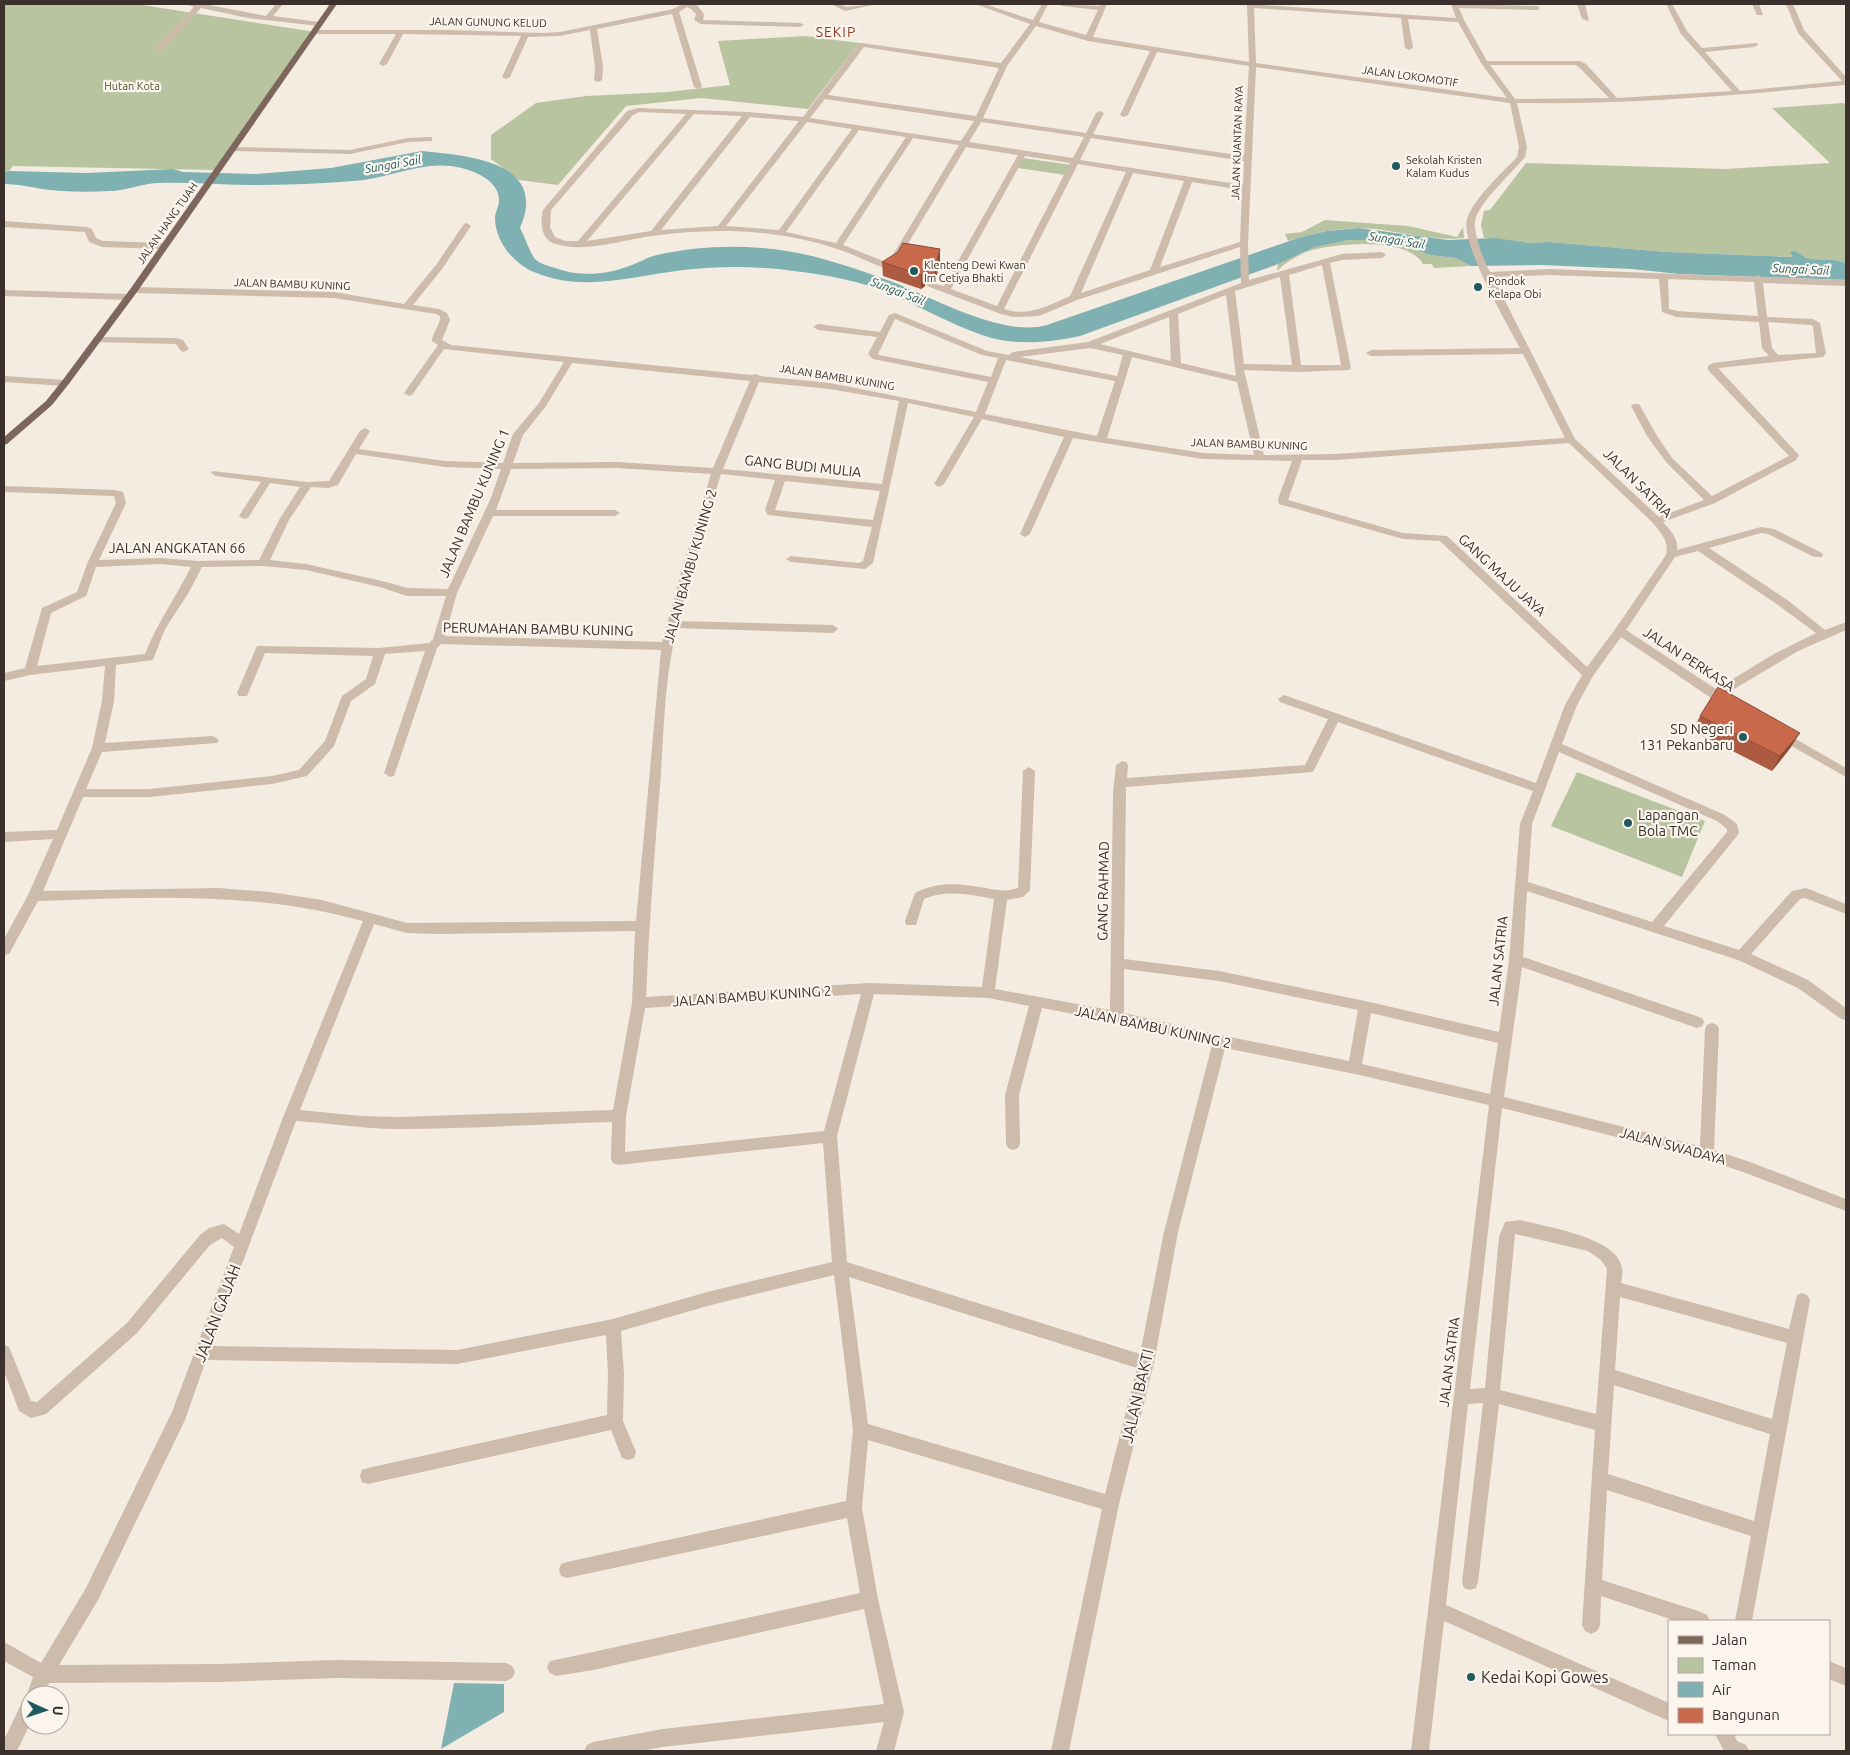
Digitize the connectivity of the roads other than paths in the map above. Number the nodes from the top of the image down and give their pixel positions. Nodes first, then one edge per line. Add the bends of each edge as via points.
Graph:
1 (188, 4) edge
2 (200, 4) edge
3 (280, 4) edge
4 (333, 4) edge
5 (686, 4) edge
6 (835, 4) edge
7 (873, 4) edge
8 (978, 4) edge
9 (1045, 4) edge
10 (1062, 4) edge
11 (1581, 4) edge
12 (1669, 4) edge
13 (1756, 4) edge
14 (1790, 4) edge
15 (1250, 5) edge
16 (1454, 5) edge
17 (1104, 6) edge
18 (1536, 8) dead end
19 (675, 11) junction
20 (1760, 14) dead end
21 (1404, 15) junction
22 (268, 18) junction
23 (1586, 19) dead end
24 (1460, 20) junction
25 (1034, 23) junction
26 (319, 24) junction
27 (800, 25) dead end
28 (593, 28) junction
29 (315, 32) junction
30 (401, 32) junction
31 (525, 36) junction
32 (1088, 39) junction
33 (1754, 45) dead end
34 (1409, 48) dead end
35 (159, 49) dead end
36 (1154, 50) junction
37 (1699, 50) junction
38 (1485, 63) junction
39 (383, 64) dead end
40 (1251, 65) junction
41 (1003, 66) junction
42 (506, 77) dead end
43 (598, 80) dead end
44 (1846, 82) edge
45 (698, 86) dead end
46 (1738, 93) junction
47 (822, 96) junction
48 (1614, 100) junction
49 (1513, 101) junction
50 (691, 113) junction
51 (1100, 113) dead end
52 (748, 114) junction
53 (1124, 115) dead end
54 (804, 119) junction
55 (978, 120) junction
56 (857, 127) junction
57 (911, 136) junction
58 (1088, 136) junction
59 (429, 139) dead end
60 (963, 145) junction
61 (233, 149) junction
62 (1022, 154) junction
63 (1247, 159) junction
64 (1075, 162) junction
65 (1130, 171) junction
66 (1189, 179) junction
67 (1247, 188) junction
68 (4, 224) edge
69 (467, 226) dead end
70 (720, 229) junction
71 (654, 233) junction
72 (781, 233) junction
73 (580, 244) junction
74 (164, 246) junction
75 (838, 246) junction
76 (1244, 248) junction
77 (1382, 255) dead end
78 (1326, 261) junction
79 (1154, 272) junction
80 (1486, 272) junction
81 (1284, 273) junction
82 (1663, 276) junction
83 (1758, 278) junction
84 (1245, 282) junction
85 (1846, 283) edge
86 (930, 284) dead end
87 (1230, 290) junction
88 (946, 291) junction
89 (4, 292) edge
90 (131, 294) junction
91 (1074, 298) junction
92 (407, 306) junction
93 (999, 310) junction
94 (1173, 312) junction
95 (1762, 319) junction
96 (818, 327) dead end
97 (883, 335) junction
98 (96, 340) junction
99 (1090, 345) junction
100 (442, 346) junction
101 (184, 349) dead end
102 (1526, 351) junction
103 (1371, 353) dead end
104 (1128, 354) junction
105 (1003, 357) junction
106 (1775, 358) junction
107 (568, 361) junction
108 (1176, 365) junction
109 (1239, 367) junction
110 (1296, 369) junction
111 (756, 377) junction
112 (4, 379) edge
113 (1119, 379) junction
114 (993, 380) junction
115 (1241, 380) junction
116 (65, 383) junction
117 (409, 393) dead end
118 (904, 399) junction
119 (1636, 406) dead end
120 (980, 415) junction
121 (365, 430) dead end
122 (1070, 434) junction
123 (1101, 440) junction
124 (1571, 440) junction
125 (4, 442) edge
126 (354, 451) junction
127 (1260, 458) junction
128 (1298, 458) junction
129 (508, 466) junction
130 (717, 471) junction
131 (216, 473) dead end
132 (780, 478) junction
133 (268, 479) junction
134 (939, 484) dead end
135 (307, 485) junction
136 (886, 488) junction
137 (4, 489) edge
138 (1711, 501) junction
139 (488, 513) junction
140 (615, 513) dead end
141 (244, 516) dead end
142 (1657, 522) junction
143 (877, 524) junction
144 (1025, 534) dead end
145 (1700, 547) junction
146 (1670, 554) junction
147 (1818, 555) dead end
148 (791, 559) dead end
149 (263, 563) junction
150 (92, 564) junction
151 (198, 564) junction
152 (452, 593) junction
153 (673, 624) junction
154 (1846, 626) edge
155 (833, 629) dead end
156 (1620, 631) junction
157 (1824, 634) junction
158 (435, 643) junction
159 (667, 646) junction
160 (380, 652) junction
161 (111, 662) junction
162 (30, 672) junction
163 (1588, 674) junction
164 (4, 677) edge
165 (243, 693) dead end
166 (1715, 695) junction
167 (1284, 699) dead end
168 (1740, 710) edge
169 (1334, 718) junction
170 (1774, 730) edge
171 (213, 740) dead end
172 (1555, 746) junction
173 (98, 748) junction
174 (1122, 765) dead end
175 (1029, 770) dead end
176 (390, 773) dead end
177 (1846, 773) edge
178 (1121, 783) junction
179 (1540, 789) junction
180 (80, 793) junction
181 (61, 834) junction
182 (4, 837) edge
183 (1523, 885) junction
184 (1001, 895) junction
185 (34, 896) junction
186 (1846, 910) edge
187 (371, 917) junction
188 (912, 921) dead end
189 (642, 926) junction
190 (1655, 927) junction
191 (4, 950) edge
192 (1742, 956) junction
193 (1516, 960) junction
194 (1117, 963) junction
195 (869, 988) junction
196 (988, 993) junction
197 (1037, 1003) junction
198 (639, 1004) junction
199 (1365, 1006) junction
200 (1846, 1015) edge
201 (1117, 1017) junction
202 (1697, 1022) dead end
203 (1712, 1029) dead end
204 (1506, 1039) junction
205 (1220, 1041) junction
206 (1355, 1068) junction
207 (1496, 1101) junction
208 (291, 1115) junction
209 (619, 1116) junction
210 (830, 1136) junction
211 (1013, 1144) dead end
212 (1708, 1154) junction
213 (1846, 1205) edge
214 (242, 1246) junction
215 (840, 1267) junction
216 (1613, 1288) junction
217 (1802, 1300) dead end
218 (613, 1326) junction
219 (1795, 1338) junction
220 (4, 1352) edge
221 (201, 1353) junction
222 (1146, 1362) junction
223 (1606, 1375) junction
224 (1492, 1395) junction
225 (1462, 1397) junction
226 (615, 1421) junction
227 (1603, 1424) junction
228 (1778, 1429) junction
229 (861, 1430) junction
230 (628, 1452) dead end
231 (368, 1476) dead end
232 (1599, 1479) junction
233 (1112, 1504) junction
234 (854, 1508) junction
235 (1760, 1531) junction
236 (567, 1570) dead end
237 (1470, 1582) dead end
238 (1593, 1585) junction
239 (870, 1599) junction
240 (1436, 1609) junction
241 (1698, 1620) edge
242 (1744, 1620) edge
243 (1591, 1625) dead end
244 (4, 1651) edge
245 (556, 1667) dead end
246 (1830, 1670) edge
247 (506, 1672) dead end
248 (44, 1674) junction
249 (1846, 1677) edge
250 (39, 1685) edge
251 (894, 1712) junction
252 (1668, 1712) edge
253 (20, 1725) edge
254 (1725, 1735) edge
255 (8, 1751) edge
256 (593, 1751) edge
257 (885, 1751) edge
258 (1060, 1751) edge
259 (1420, 1751) edge
260 (1740, 1751) edge

1 - 2 street
2 - 22 street via 252,18
2 - 35 street
3 - 22 street
4 - 26 main road, JALAN HANG TUAH
5 - 19 street, JALAN GUNUNG KELUD
5 - 27 street via 699,11 698,20 701,22
6 - 7 street via 845,9
8 - 25 street, JALAN LOKOMOTIF
9 - 25 street
10 - 17 street
11 - 23 street
12 - 37 street via 1684,32
13 - 20 street
14 - 44 street via 1801,31
15 - 21 street
15 - 40 street, JALAN KUANTAN RAYA
16 - 18 street
16 - 24 street
17 - 32 street
19 - 28 street, JALAN GUNUNG KELUD
19 - 45 street
21 - 24 street
21 - 34 street
22 - 26 street
24 - 38 street
25 - 32 street, JALAN LOKOMOTIF
25 - 41 street
26 - 29 main road, JALAN HANG TUAH
28 - 31 street, JALAN GUNUNG KELUD
28 - 43 street via 600,67
29 - 30 street, JALAN GUNUNG KELUD
29 - 61 main road, JALAN HANG TUAH
30 - 31 street, JALAN GUNUNG KELUD
30 - 39 street
31 - 42 street
32 - 36 street, JALAN LOKOMOTIF
33 - 37 street
36 - 40 street, JALAN LOKOMOTIF
36 - 53 street
37 - 46 street
38 - 48 street via 1577,63
38 - 49 street
40 - 49 street, JALAN LOKOMOTIF
40 - 63 street, JALAN KUANTAN RAYA
41 - 47 street via 862,45
41 - 55 street
44 - 46 street, JALAN LOKOMOTIF
46 - 48 street, JALAN LOKOMOTIF
47 - 54 street
47 - 55 street
48 - 49 street, JALAN LOKOMOTIF
49 - 80 street, JALAN SATRIA via 1523,153 1477,207 1471,220 1471,231
50 - 52 street
50 - 73 street
50 - 73 street via 638,110 630,113 546,210 544,220 552,240
51 - 58 street
52 - 54 street
52 - 71 street
54 - 56 street
54 - 70 street
55 - 58 street
55 - 60 street
56 - 57 street
56 - 72 street
57 - 60 street
57 - 75 street
58 - 63 street
58 - 64 street
59 - 61 street via 350,152
60 - 62 street
60 - 75 street via 890,267
61 - 74 main road, JALAN HANG TUAH
62 - 64 street
62 - 88 street
63 - 67 street, JALAN KUANTAN RAYA
64 - 65 street
64 - 93 street
65 - 66 street
65 - 91 street
66 - 67 street
66 - 79 street
67 - 76 street, JALAN KUANTAN RAYA
68 - 74 street via 87,230 92,240 102,244
69 - 92 street
70 - 71 street
70 - 72 street
71 - 73 street
72 - 75 street
74 - 90 main road, JALAN HANG TUAH
76 - 79 street
76 - 84 street, JALAN KUANTAN RAYA
77 - 78 street via 1358,254
78 - 81 street
78 - 110 street via 1346,367
79 - 91 street
80 - 82 street
80 - 102 street, JALAN SATRIA
81 - 84 street
81 - 110 street
82 - 83 street
82 - 95 street via 1667,312
83 - 85 street
83 - 95 street
84 - 87 street
86 - 88 street
87 - 94 street
87 - 109 street
88 - 93 street
89 - 90 street, JALAN BAMBU KUNING
90 - 92 street, JALAN BAMBU KUNING via 334,295
90 - 98 main road, JALAN HANG TUAH
91 - 93 street via 1036,314
92 - 100 street, JALAN BAMBU KUNING via 444,315 445,320 437,336
94 - 99 street
94 - 108 street
95 - 106 street via 1767,348
95 - 106 street via 1807,320 1817,325 1820,355
96 - 97 street
97 - 105 street via 892,317 898,316 957,343
97 - 114 street via 873,354 876,357
98 - 101 street via 176,341
98 - 116 main road, JALAN HANG TUAH
99 - 104 street
99 - 105 street
100 - 107 street, JALAN BAMBU KUNING
100 - 117 street
102 - 103 street
102 - 124 street, JALAN SATRIA
104 - 108 street
104 - 113 street
105 - 113 street
105 - 114 street
106 - 138 street via 1712,367 1793,452 1793,458
107 - 111 street, JALAN BAMBU KUNING
107 - 129 street, JALAN BAMBU KUNING 1 via 543,404 518,434
108 - 115 street
109 - 110 street
109 - 115 street
111 - 118 street, JALAN BAMBU KUNING
111 - 130 street, JALAN BAMBU KUNING 2
112 - 116 street
113 - 123 street
114 - 120 street
115 - 127 street
116 - 125 main road, JALAN HANG TUAH via 49,403
118 - 120 street, JALAN BAMBU KUNING
118 - 136 street
119 - 138 street via 1669,460
120 - 122 street, JALAN BAMBU KUNING
120 - 134 street
121 - 126 street
122 - 123 street, JALAN BAMBU KUNING
122 - 144 street
123 - 127 street, JALAN BAMBU KUNING via 1203,456
124 - 128 street, JALAN BAMBU KUNING
124 - 142 street, JALAN SATRIA
126 - 129 street, GANG BUDI MULIA via 445,464
126 - 135 street via 334,483
127 - 128 street, JALAN BAMBU KUNING
128 - 163 street, GANG MAJU JAYA via 1283,502 1403,536 1443,538
129 - 130 street, GANG BUDI MULIA via 617,465
129 - 139 street, JALAN BAMBU KUNING 1
130 - 132 street, GANG BUDI MULIA
130 - 153 street, JALAN BAMBU KUNING 2
131 - 133 street
132 - 136 street, GANG BUDI MULIA
132 - 143 street via 770,510 772,513
133 - 135 street
133 - 141 street
135 - 149 street via 284,520
136 - 143 street
137 - 150 street, JALAN ANGKATAN 66 via 120,494 121,503
138 - 142 street
139 - 140 street
139 - 152 street, JALAN BAMBU KUNING 1
142 - 146 street, JALAN SATRIA via 1670,538
143 - 148 street via 868,563 861,566
145 - 146 street
145 - 147 street via 1761,530 1770,531
145 - 157 street
146 - 156 street, JALAN SATRIA
149 - 151 street, JALAN ANGKATAN 66
149 - 152 street, JALAN ANGKATAN 66 via 306,567 408,592
150 - 151 street, JALAN ANGKATAN 66 via 160,561
150 - 162 street via 82,594 46,611
151 - 161 street via 160,629 149,657
152 - 158 street, JALAN BAMBU KUNING 1
153 - 155 street
153 - 159 street, JALAN BAMBU KUNING 2
154 - 157 street
156 - 163 street, JALAN SATRIA
156 - 166 street, JALAN PERKASA
157 - 166 street via 1771,659
158 - 159 street, PERUMAHAN BAMBU KUNING
158 - 160 street, PERUMAHAN BAMBU KUNING
158 - 176 street, JALAN BAMBU KUNING 1
159 - 189 street, JALAN BAMBU KUNING 2
160 - 165 street, PERUMAHAN BAMBU KUNING via 261,649
160 - 180 street via 370,681 346,699 330,743 302,773 272,780 150,793
161 - 162 street
161 - 173 street via 108,701
162 - 164 street
163 - 172 street, JALAN SATRIA via 1571,705
166 - 168 street, JALAN PERKASA
167 - 169 street
169 - 178 street via 1309,769
169 - 179 street
170 - 177 street
171 - 173 street
172 - 179 street, JALAN SATRIA
172 - 190 street via 1721,818 1733,827 1733,833
173 - 180 street
174 - 178 street, GANG RAHMAD
175 - 184 street via 1024,890 1019,894
178 - 194 street, GANG RAHMAD
179 - 183 street, JALAN SATRIA via 1526,824
180 - 181 street
181 - 182 street
181 - 185 street
183 - 190 street
183 - 193 street, JALAN SATRIA
184 - 188 street via 927,890 919,896
184 - 196 street
185 - 187 street via 219,893 322,905
185 - 191 street
186 - 192 street via 1806,893 1796,894
187 - 189 street via 407,928 436,930
187 - 208 street, JALAN GAJAH
189 - 198 street, JALAN BAMBU KUNING 2
190 - 192 street
192 - 200 street via 1803,984
193 - 202 street
193 - 204 street, JALAN SATRIA
194 - 199 street via 1219,976
194 - 201 street, GANG RAHMAD
195 - 196 street, JALAN BAMBU KUNING 2
195 - 198 street, JALAN BAMBU KUNING 2
195 - 210 street
196 - 197 street, JALAN BAMBU KUNING 2
197 - 201 street, JALAN BAMBU KUNING 2
197 - 211 street via 1012,1095
198 - 209 street
199 - 204 street
199 - 206 street
201 - 205 street, JALAN BAMBU KUNING 2
203 - 212 street
204 - 207 street, JALAN SATRIA
205 - 206 street, JALAN BAMBU KUNING 2
205 - 222 street, JALAN BAKTI via 1172,1232
206 - 207 street, JALAN BAMBU KUNING 2
207 - 212 street, JALAN SWADAYA
207 - 225 street, JALAN SATRIA
208 - 209 street via 399,1123
208 - 214 street, JALAN GAJAH
209 - 210 street via 618,1159
210 - 215 street
212 - 213 street, JALAN SWADAYA
214 - 220 street via 224,1231 205,1240 132,1328 40,1410 26,1406
214 - 221 street, JALAN GAJAH
215 - 218 street
215 - 222 street
215 - 229 street
216 - 219 street
216 - 223 street
216 - 224 street via 1615,1267 1592,1245 1510,1227 1506,1237
217 - 219 street
218 - 221 street via 457,1357
218 - 226 street
219 - 228 street
221 - 248 street, JALAN GAJAH via 179,1415 118,1542 92,1594
222 - 233 street, JALAN BAKTI
223 - 227 street
223 - 228 street
224 - 225 street
224 - 227 street
224 - 237 street
225 - 240 street, JALAN SATRIA
226 - 230 street
226 - 231 street
227 - 232 street
228 - 235 street
229 - 233 street
229 - 234 street
232 - 235 street
232 - 238 street
233 - 258 street, JALAN BAKTI
234 - 236 street
234 - 239 street
235 - 242 street
238 - 241 street
238 - 243 street
239 - 245 street
239 - 251 street
240 - 252 street
240 - 259 street, JALAN SATRIA
244 - 248 street
246 - 249 street
247 - 248 street via 337,1669
248 - 250 street, JALAN GAJAH
251 - 256 street via 663,1738
251 - 257 street
253 - 255 street
254 - 260 street via 1731,1747

